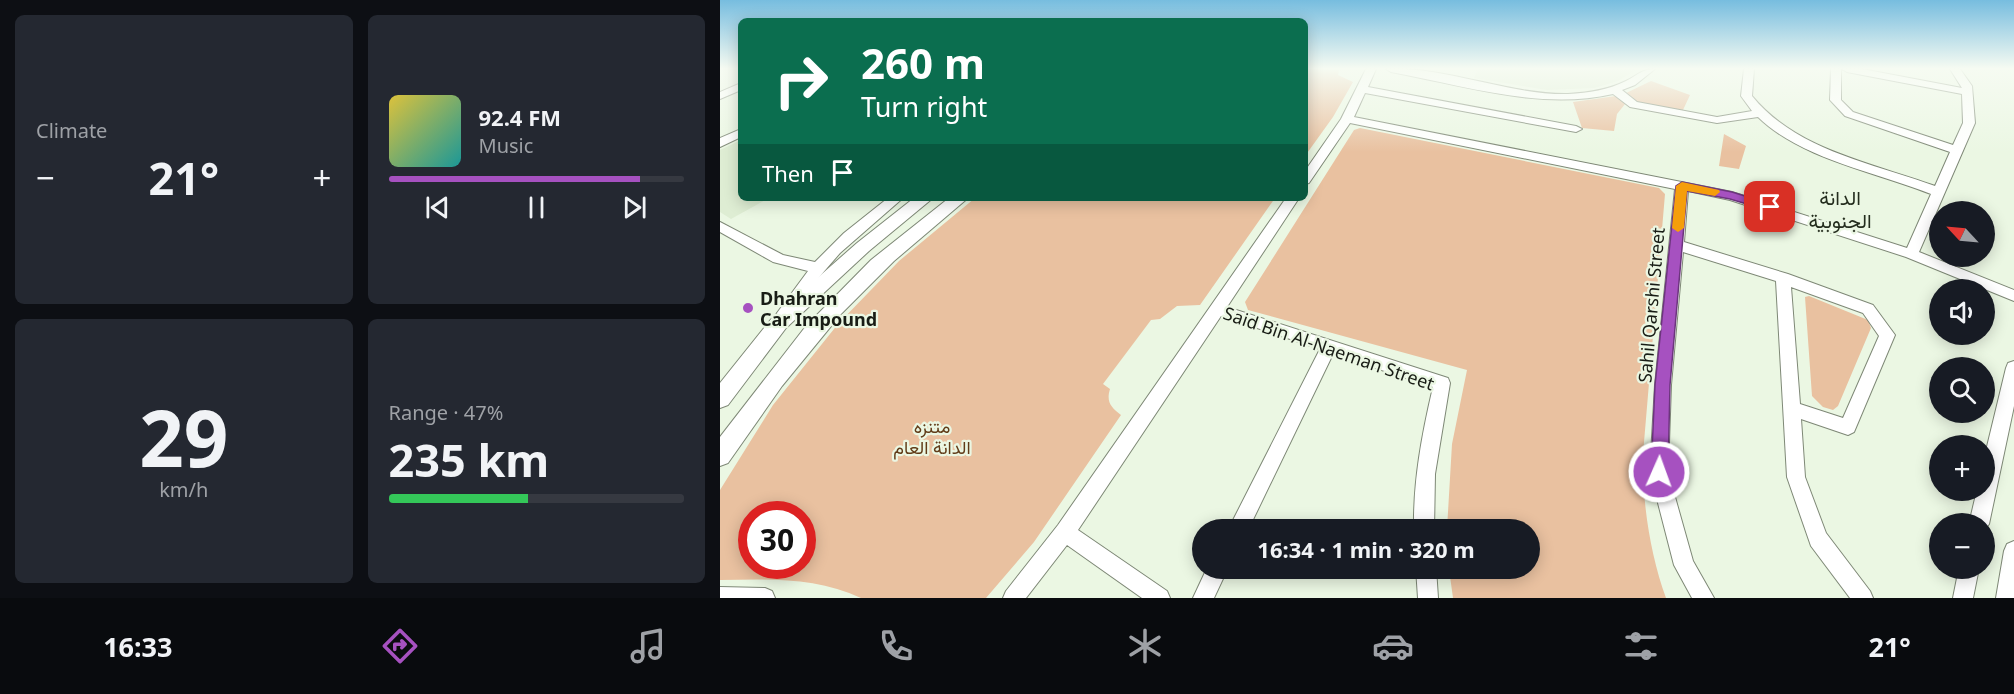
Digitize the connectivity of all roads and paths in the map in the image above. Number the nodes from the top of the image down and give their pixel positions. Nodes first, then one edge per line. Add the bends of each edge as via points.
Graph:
1 (1358, 97) edge
2 (1404, 97) edge
3 (1549, 97) edge
4 (1580, 97) edge
5 (1623, 97) edge
6 (1747, 97) edge
7 (1833, 97) edge
8 (1968, 97) edge
9 (1760, 113) junction
10 (1347, 119) junction
11 (1576, 129) dead end
12 (738, 134) edge
13 (720, 143) edge
14 (1957, 150) junction
15 (1308, 176) edge
16 (1682, 186) junction
17 (1939, 192) junction
18 (913, 201) edge
19 (956, 201) edge
20 (1291, 201) edge
21 (724, 233) edge
22 (1676, 245) junction
23 (1911, 254) junction
24 (817, 267) junction
25 (1783, 278) junction
26 (2014, 296) edge
27 (1217, 309) junction
28 (780, 323) junction
29 (1329, 346) junction
30 (2014, 368) edge
31 (720, 399) edge
32 (1793, 409) junction
33 (720, 456) edge
34 (1981, 513) edge
35 (1243, 519) edge
36 (1423, 519) edge
37 (1065, 532) junction
38 (2014, 551) edge
39 (1212, 579) edge
40 (1427, 579) edge
41 (1967, 579) edge
42 (720, 597) edge
43 (765, 598) edge
44 (1013, 598) edge
45 (1160, 598) edge
46 (1203, 598) edge
47 (1428, 598) edge
48 (1704, 598) edge
49 (1863, 598) edge
50 (1963, 598) edge
51 (2006, 598) edge

1 - 10 street
2 - 11 street
3 - 4 street
5 - 9 street via 1634,105 1717,120
6 - 9 street
7 - 14 street via 1837,106 1849,114
8 - 14 street via 1969,123
9 - 17 street via 1801,144
10 - 15 street
10 - 16 street
12 - 13 street
14 - 17 street
16 - 22 street, Sahil Qarshi Street
16 - 23 street via 1732,196
17 - 23 street
18 - 24 street via 848,235
18 - 28 main road
19 - 33 main road via 876,266 836,308 766,390
20 - 27 street
21 - 24 street via 776,259
22 - 25 street
22 - 48 street, Sahil Qarshi Street via 1659,472 1684,565
23 - 26 street
24 - 28 street
25 - 32 street
25 - 32 street via 1868,309 1887,335 1848,427
27 - 29 street, Said Bin Al-Naeman Street
27 - 37 street
28 - 31 main road
29 - 35 street
29 - 36 street, Said Bin Al-Naeman Street via 1442,383 1430,440
30 - 34 street
32 - 49 street via 1796,477 1818,539
37 - 44 street
37 - 45 street
38 - 51 street
39 - 46 street
40 - 47 street
41 - 50 street
42 - 43 street

